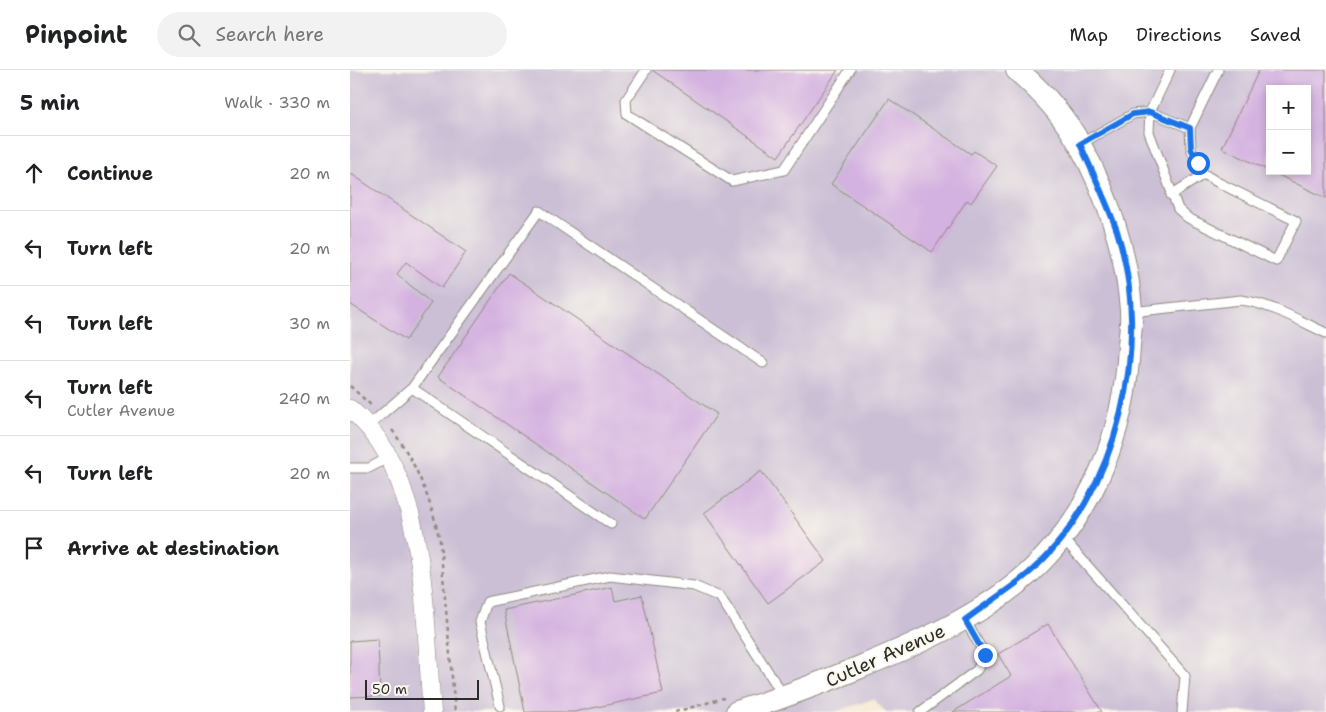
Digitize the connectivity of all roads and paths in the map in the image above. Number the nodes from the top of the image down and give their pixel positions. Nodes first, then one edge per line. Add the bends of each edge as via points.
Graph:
1 (646, 70) edge
2 (850, 70) edge
3 (1017, 70) edge
4 (1170, 70) edge
5 (1218, 70) edge
6 (1150, 112) junction
7 (1190, 128) junction
8 (1080, 144) junction
9 (1204, 174) junction
10 (1171, 195) junction
11 (1131, 312) junction
12 (1326, 333) edge
13 (763, 364) dead end
14 (412, 388) junction
15 (350, 409) edge
16 (368, 426) junction
17 (388, 458) junction
18 (350, 468) edge
19 (611, 524) dead end
20 (1062, 537) junction
21 (965, 620) junction
22 (784, 698) junction
23 (732, 704) edge
24 (500, 706) dead end
25 (432, 712) edge
26 (675, 712) edge
27 (920, 712) edge
28 (1182, 712) edge

1 - 2 lane via 626,100 627,114 732,181 784,170
3 - 8 street, Cutler Avenue via 1051,105
4 - 6 lane
5 - 7 lane
6 - 7 lane
6 - 8 lane via 1133,114
6 - 10 lane via 1148,132
7 - 9 lane via 1191,148
8 - 11 street, Cutler Avenue via 1117,232
9 - 10 lane
9 - 10 lane via 1296,221 1276,261 1182,214
11 - 12 lane via 1241,300 1271,308
11 - 20 street, Cutler Avenue via 1128,369 1107,457 1086,504
13 - 14 lane via 540,211
14 - 16 lane
14 - 19 lane
15 - 16 street
16 - 17 street
17 - 18 lane via 369,468
17 - 25 street via 410,510 418,548
20 - 21 street, Cutler Avenue via 1029,573
20 - 28 lane via 1185,676
21 - 22 street, Cutler Avenue
21 - 27 lane via 985,655 977,670
22 - 23 street, Cutler Avenue
22 - 24 lane via 720,597 694,586 610,576 488,602 480,622
23 - 26 path

